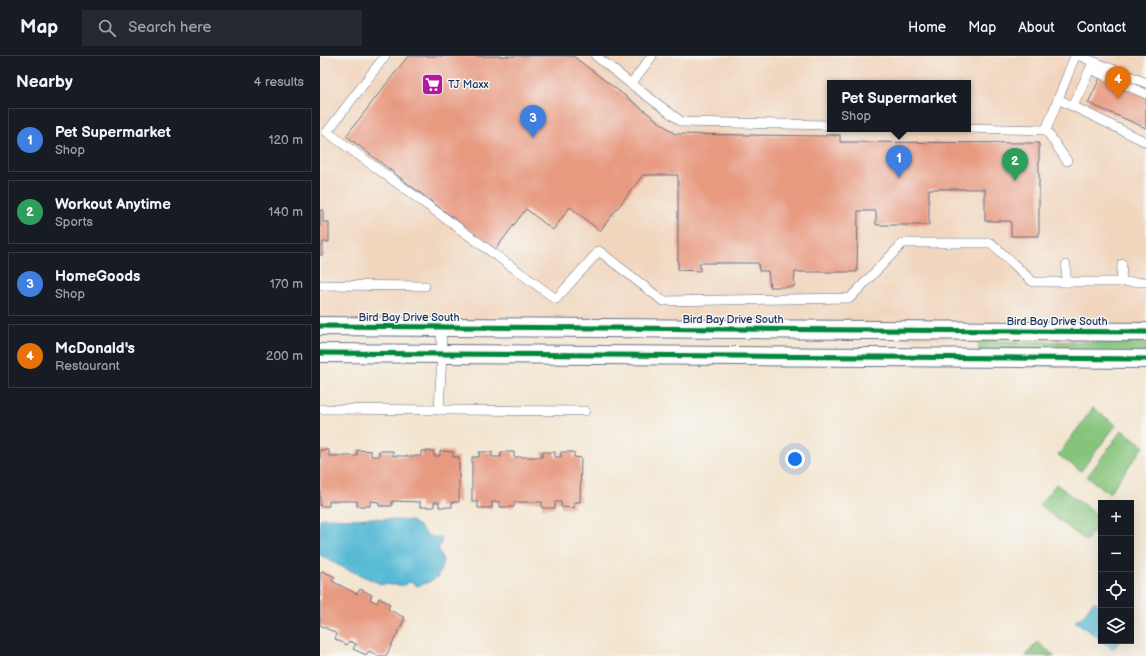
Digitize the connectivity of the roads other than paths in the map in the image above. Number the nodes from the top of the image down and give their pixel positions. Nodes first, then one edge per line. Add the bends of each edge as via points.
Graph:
1 (385, 56) edge
2 (596, 56) edge
3 (652, 56) edge
4 (1075, 56) edge
5 (1080, 56) edge
6 (1092, 65) junction
7 (1146, 83) edge
8 (631, 84) junction
9 (1146, 94) edge
10 (1058, 99) junction
11 (1073, 106) junction
12 (827, 125) edge
13 (971, 128) edge
14 (1046, 130) junction
15 (1146, 142) edge
16 (1068, 161) dead end
17 (1066, 264) dead end
18 (1122, 264) dead end
19 (1066, 282) junction
20 (1121, 282) junction
21 (1146, 282) edge
22 (320, 285) edge
23 (425, 286) dead end
24 (320, 326) edge
25 (441, 327) junction
26 (617, 328) junction
27 (863, 330) junction
28 (1146, 332) edge
29 (323, 353) edge
30 (442, 354) junction
31 (617, 355) junction
32 (863, 357) junction
33 (1146, 359) edge
34 (320, 409) edge
35 (439, 410) junction
36 (584, 411) dead end

1 - 19 lane via 327,132 556,299 599,251 663,301 850,298 903,243 991,243 1033,282
2 - 8 lane
3 - 8 lane
4 - 10 lane
5 - 6 lane
6 - 7 lane
6 - 9 lane
6 - 11 lane
8 - 12 lane via 682,122
10 - 11 lane
10 - 14 lane
11 - 15 lane
13 - 14 lane
14 - 16 lane
17 - 19 lane
18 - 20 lane
19 - 20 lane
20 - 21 lane
22 - 23 lane
24 - 25 street, Bird Bay Drive South
25 - 26 street, Bird Bay Drive South
25 - 30 lane
26 - 27 street, Bird Bay Drive South
26 - 31 street
27 - 28 street, Bird Bay Drive South
27 - 32 street
29 - 30 street
30 - 31 street
30 - 35 lane
31 - 32 street
32 - 33 street
34 - 35 lane
35 - 36 lane

